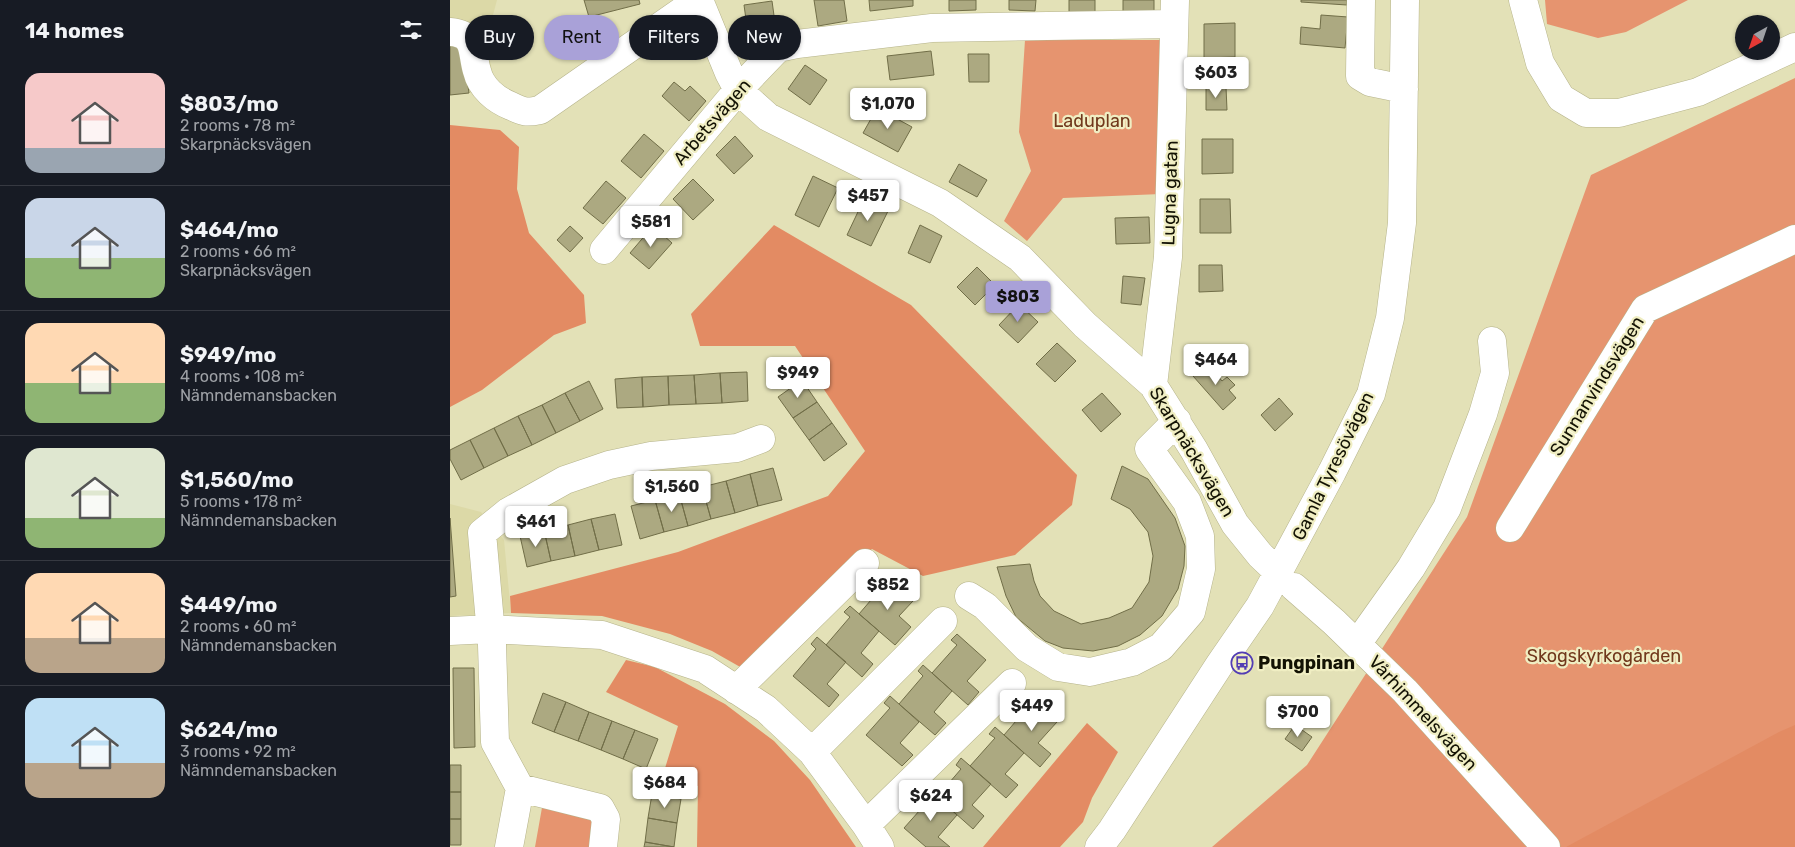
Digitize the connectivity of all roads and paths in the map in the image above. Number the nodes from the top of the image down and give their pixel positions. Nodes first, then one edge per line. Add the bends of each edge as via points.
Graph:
1 (698, 0) edge
2 (1361, 0) edge
3 (1404, 0) edge
4 (1523, 0) edge
5 (1175, 12) edge
6 (450, 32) edge
7 (1795, 47) edge
8 (1404, 89) junction
9 (738, 90) junction
10 (1795, 239) edge
11 (604, 250) dead end
12 (1492, 341) dead end
13 (1153, 385) junction
14 (1177, 421) junction
15 (761, 439) dead end
16 (1510, 528) dead end
17 (865, 563) dead end
18 (1286, 580) junction
19 (969, 596) dead end
20 (943, 621) dead end
21 (490, 629) junction
22 (450, 631) edge
23 (1357, 644) junction
24 (1012, 683) dead end
25 (736, 690) junction
26 (812, 752) junction
27 (520, 788) junction
28 (873, 836) edge
29 (510, 847) edge
30 (603, 847) edge
31 (1099, 847) edge
32 (1546, 847) edge

1 - 6 street via 540,110 527,113 497,100 488,91 477,73 470,41 460,33
1 - 9 street, Skarpnäcksvägen
2 - 8 street via 1360,76 1370,82
3 - 8 street, Gamla Tyresövägen
4 - 7 street via 1540,63 1561,98 1586,113 1619,114 1698,92
5 - 9 street, Arbetsvägen via 932,28 797,44 778,48
5 - 13 street, Lugna gatan via 1168,256
8 - 18 street, Gamla Tyresövägen via 1402,223 1390,318 1371,394 1332,472
9 - 11 street, Arbetsvägen
9 - 13 street, Skarpnäcksvägen via 768,116 940,203 1020,258 1085,325
10 - 16 street, Sunnanvindsvägen via 1644,309
12 - 23 street via 1495,373 1447,508 1411,568
13 - 14 street, Skarpnäcksvägen
14 - 18 street, Skarpnäcksvägen via 1235,524
14 - 19 street via 1149,449 1187,502 1200,536 1201,569 1191,612 1161,647 1132,662 1090,672 1058,667 1027,648 985,606
15 - 21 street via 737,448 651,456 609,465 565,480 508,512 482,533
17 - 25 street
18 - 23 street, Vårhimmelsvägen
18 - 31 street, Gamla Tyresövägen via 1260,606
20 - 26 street
21 - 22 street
21 - 25 street via 602,634 705,670
21 - 27 street via 494,742
23 - 32 street, Vårhimmelsvägen via 1406,691
24 - 28 street
25 - 26 street via 766,710
26 - 28 street
27 - 29 street
27 - 30 street via 600,808 606,819

